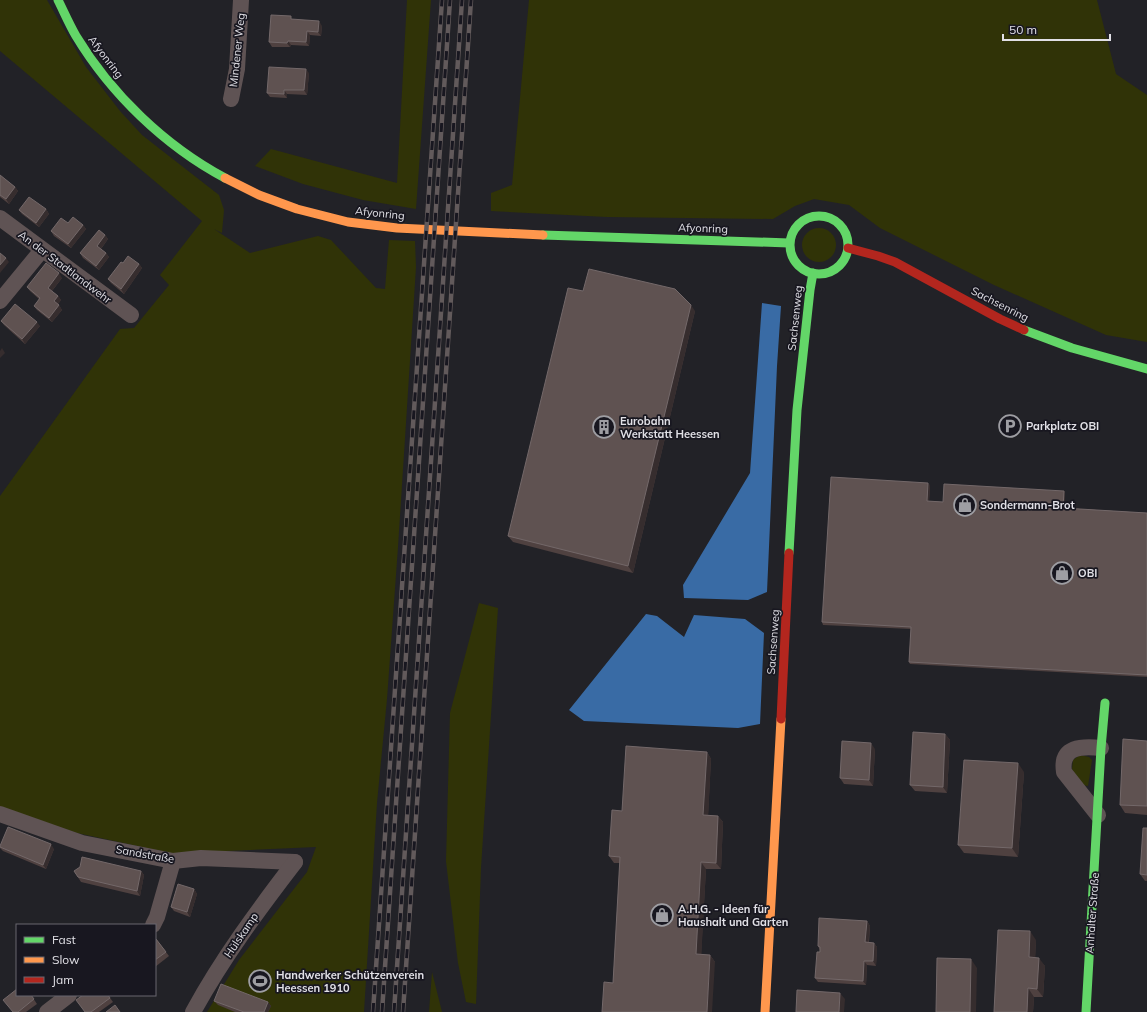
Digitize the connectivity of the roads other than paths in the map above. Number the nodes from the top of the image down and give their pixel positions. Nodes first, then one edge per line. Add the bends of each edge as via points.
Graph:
1 (58, 0) edge
2 (241, 0) edge
3 (231, 99) dead end
4 (0, 218) edge
5 (789, 243) junction
6 (848, 248) junction
7 (42, 250) junction
8 (813, 274) junction
9 (0, 302) edge
10 (131, 315) dead end
11 (1147, 369) edge
12 (1105, 704) dead end
13 (1101, 748) junction
14 (0, 814) edge
15 (1098, 815) junction
16 (173, 861) junction
17 (296, 862) joint
18 (154, 924) edge
19 (68, 996) edge
20 (47, 1012) edge
21 (193, 1012) edge
22 (765, 1012) edge
23 (1086, 1012) edge

1 - 5 street, Afyonring via 78,40 103,76 136,112 169,142 234,184 298,209 336,220 384,227
2 - 3 street, Mindener Weg via 237,69
4 - 7 street, An der Stadtlandwehr
5 - 6 street via 794,228 800,222 821,215 842,226 846,232
5 - 8 street via 796,263 800,268
6 - 8 street via 844,259 836,268 829,272
6 - 11 street, Sachsenring via 894,261 1000,319 1044,338
7 - 9 street
7 - 10 street, An der Stadtlandwehr
8 - 22 street, Sachsenweg via 797,410
12 - 13 street, Anhalter Straße
13 - 15 street, Anhalter Straße
13 - 15 street via 1079,747 1065,757 1063,764 1064,772
14 - 16 street, Sandstraße via 82,843
15 - 23 street, Anhalter Straße
16 - 17 street, Sandstraße via 201,858
16 - 18 street via 158,917
17 - 21 street, Hülskamp via 260,908
19 - 20 street

